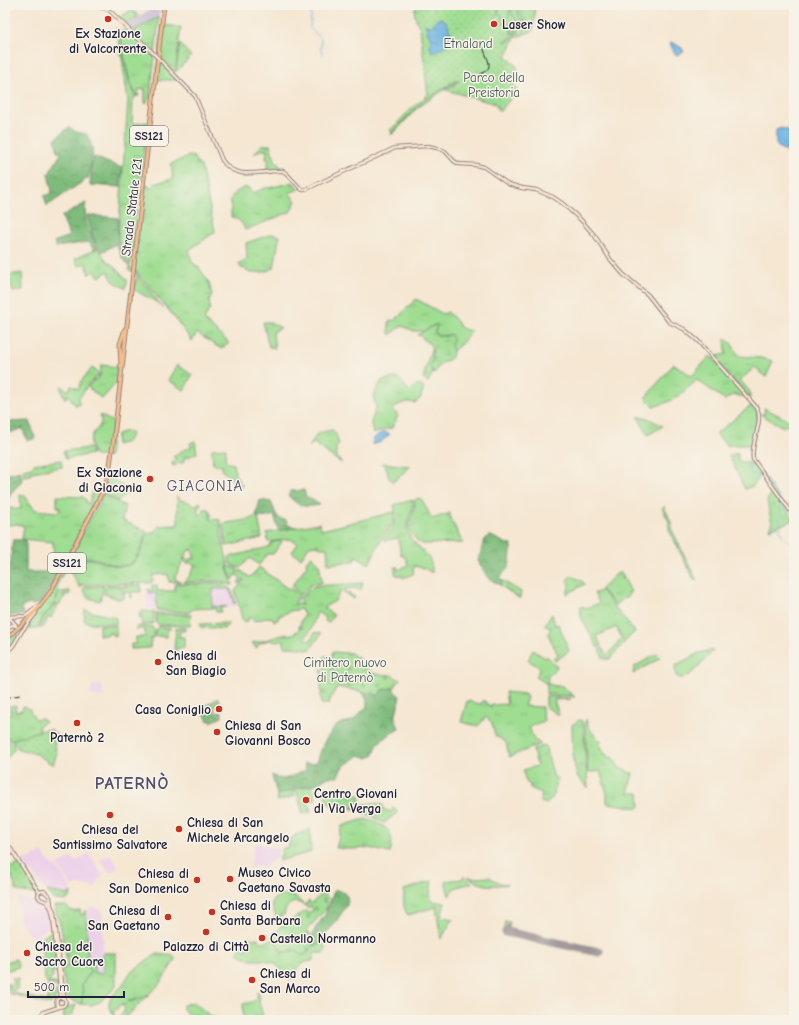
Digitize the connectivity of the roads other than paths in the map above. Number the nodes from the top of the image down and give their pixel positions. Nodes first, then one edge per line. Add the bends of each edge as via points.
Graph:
1 (89, 5) edge
2 (163, 5) edge
3 (133, 269) junction
4 (110, 473) junction
5 (794, 516) edge
6 (40, 605) junction
7 (7, 617) edge
8 (17, 627) junction
9 (5, 630) edge
10 (20, 634) junction
11 (5, 639) edge
12 (6, 648) edge
13 (5, 840) edge
14 (28, 874) junction
15 (40, 892) junction
16 (44, 892) junction
17 (49, 902) junction
18 (61, 998) junction
19 (65, 1000) junction
20 (57, 1004) junction
21 (62, 1006) junction
22 (54, 1009) junction
23 (36, 1020) edge

1 - 5 main road, bridge via 110,11 195,96 222,161 236,172 242,174 283,171 304,190 395,148 431,147 445,151 459,164 478,165 508,184 536,190 556,198 578,217 610,259 625,276 648,295 669,322 684,329 698,341 757,408 759,417 752,450 753,459
2 - 3 main road, Strada Statale 121 / SS121
3 - 4 main road, Strada Statale 121 / SS121
3 - 4 main road, Strada Statale 121 / SS121 via 125,329 120,344 121,367
4 - 6 main road, SS121
4 - 6 main road, SS121 via 51,591
6 - 7 main road via 26,616
6 - 8 main road, SS121
6 - 10 main road
6 - 11 main road, SS121
7 - 8 main road
8 - 9 main road via 12,625
8 - 10 main road
8 - 11 main road, SS121
10 - 12 main road via 13,647
13 - 14 main road
14 - 15 main road
14 - 16 main road
15 - 16 main road
15 - 17 main road via 39,898
16 - 17 main road via 50,897
17 - 18 main road via 53,914
17 - 19 main road via 55,916
18 - 19 main road
18 - 20 main road via 57,1000
19 - 21 main road
20 - 21 main road
20 - 22 main road
21 - 22 main road
22 - 23 main road via 46,1011

